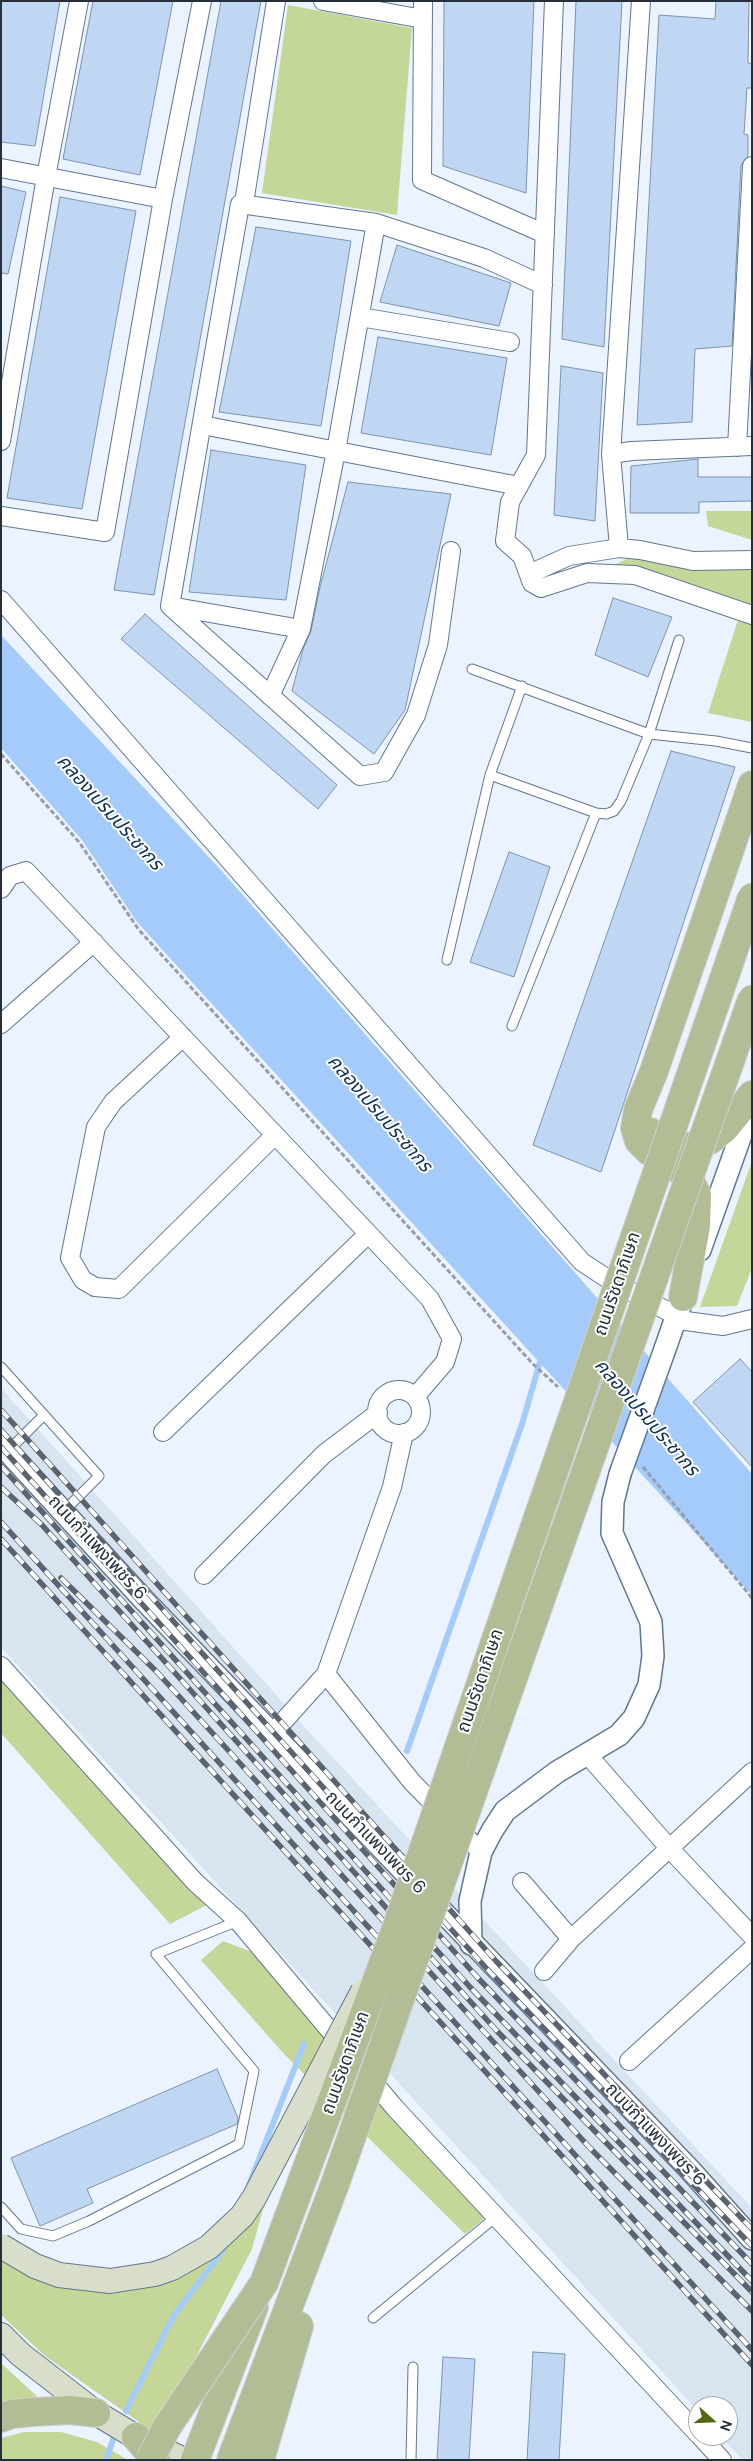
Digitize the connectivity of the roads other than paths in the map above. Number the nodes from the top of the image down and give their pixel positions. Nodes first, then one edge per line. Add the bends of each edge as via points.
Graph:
1 (79, 1) edge
2 (202, 1) edge
3 (276, 1) edge
4 (323, 1) edge
5 (423, 1) edge
6 (554, 1) edge
7 (641, 1) edge
8 (422, 19) junction
9 (752, 166) edge
10 (1, 168) edge
11 (46, 177) junction
12 (163, 199) junction
13 (244, 203) junction
14 (376, 222) junction
15 (545, 234) junction
16 (543, 285) junction
17 (360, 317) junction
18 (510, 342) dead end
19 (202, 424) junction
20 (1, 442) edge
21 (744, 446) edge
22 (336, 451) junction
23 (611, 454) junction
24 (519, 486) junction
25 (1, 516) edge
26 (619, 548) junction
27 (451, 551) dead end
28 (752, 560) edge
29 (529, 574) junction
30 (1, 600) edge
31 (170, 606) junction
32 (752, 615) edge
33 (301, 629) junction
34 (679, 640) dead end
35 (472, 669) dead end
36 (522, 686) junction
37 (270, 696) junction
38 (649, 734) junction
39 (752, 748) edge
40 (490, 775) junction
41 (752, 785) edge
42 (596, 813) junction
43 (1, 889) edge
44 (752, 897) edge
45 (94, 942) junction
46 (447, 960) dead end
47 (752, 999) edge
48 (1, 1024) edge
49 (512, 1026) dead end
50 (183, 1037) junction
51 (654, 1071) junction
52 (752, 1094) edge
53 (752, 1104) edge
54 (275, 1135) junction
55 (368, 1234) junction
56 (680, 1307) junction
57 (752, 1319) edge
58 (1, 1368) edge
59 (415, 1397) junction
60 (378, 1413) junction
61 (44, 1415) junction
62 (163, 1432) dead end
63 (404, 1433) junction
64 (5, 1448) edge
65 (63, 1512) junction
66 (204, 1575) dead end
67 (1, 1666) edge
68 (326, 1674) junction
69 (272, 1734) junction
70 (587, 1754) junction
71 (752, 1772) edge
72 (670, 1849) junction
73 (481, 1852) junction
74 (522, 1882) dead end
75 (238, 1921) junction
76 (396, 1928) junction
77 (752, 1936) edge
78 (571, 1939) junction
79 (471, 1944) junction
80 (752, 1949) edge
81 (544, 1971) dead end
82 (629, 2061) dead end
83 (336, 2184) junction
84 (1, 2207) edge
85 (497, 2216) junction
86 (752, 2239) edge
87 (1, 2246) edge
88 (264, 2283) junction
89 (373, 2318) dead end
90 (1, 2335) edge
91 (413, 2367) dead end
92 (96, 2413) junction
93 (1, 2418) edge
94 (688, 2423) edge
95 (136, 2436) junction
96 (709, 2446) edge
97 (150, 2460) edge
98 (156, 2460) edge
99 (184, 2460) edge
100 (195, 2460) edge
101 (231, 2460) edge
102 (260, 2460) edge
103 (411, 2460) edge
104 (722, 2460) edge

1 - 11 street
2 - 12 street
3 - 13 street
4 - 8 street
5 - 8 street
6 - 15 street
7 - 23 street
8 - 15 street via 422,180
9 - 21 street
10 - 11 street
11 - 12 street
11 - 20 street
12 - 25 street via 106,532
13 - 14 street
13 - 19 street via 240,204
14 - 16 street via 484,258
14 - 17 street
15 - 16 street
16 - 24 street via 536,454
17 - 18 street
17 - 22 street
19 - 22 street
19 - 31 street
21 - 23 street
22 - 24 street
22 - 33 street
23 - 26 street
24 - 29 street via 510,502 505,541 522,556
26 - 28 street via 693,561
26 - 29 street via 569,556
27 - 37 street via 438,644 416,715 384,772 360,776
29 - 32 street via 532,583 541,588 587,573 635,575
30 - 56 street via 582,1262 611,1281
31 - 33 street
31 - 37 street
33 - 37 street
34 - 38 lane
35 - 36 lane
36 - 38 lane
36 - 40 lane
38 - 39 lane
38 - 42 lane via 621,801 614,811
40 - 42 lane
40 - 46 lane
41 - 51 main road
42 - 49 lane
43 - 45 street via 10,876 26,871
44 - 76 main road, ถนนรัชดาภิเษก, bridge
45 - 48 street
45 - 50 street
47 - 83 main road, ถนนรัชดาภิเษก, bridge
50 - 54 street
50 - 54 street via 113,1102 96,1127 70,1258 83,1280 95,1287 119,1289
51 - 52 main road via 644,1115 646,1127 655,1139 673,1148 690,1148 710,1140 724,1129
51 - 56 main road via 638,1110 635,1128 639,1141 678,1169 692,1183 697,1195 696,1226
53 - 56 street
54 - 55 street
55 - 59 street via 430,1299 452,1339 445,1362
55 - 62 street
56 - 57 street via 712,1326
56 - 70 street, bridge via 613,1502 612,1533 651,1622 652,1672 634,1718 619,1735
58 - 61 lane
59 - 60 street via 402,1390 388,1394 382,1398
59 - 63 street via 421,1411 420,1418 417,1425
60 - 63 street via 383,1427 389,1432
60 - 66 street via 324,1454
61 - 64 lane
61 - 65 lane via 100,1476
63 - 68 street via 392,1487
64 - 65 street, ถนนกำแพงเพชร 6
65 - 69 street, ถนนกำแพงเพชร 6
67 - 75 street via 195,1882
68 - 69 street
68 - 73 street via 412,1782
69 - 79 street, ถนนกำแพงเพชร 6
70 - 72 street
70 - 73 street via 505,1810
71 - 72 street
72 - 77 street
72 - 78 street
73 - 79 street via 470,1901
74 - 78 street
75 - 84 lane via 156,1954 254,2071 240,2144 53,2236 21,2229
75 - 85 street via 395,2108
76 - 87 main road, bridge via 258,2191 242,2216 209,2247 155,2274 110,2281 59,2275 35,2266
76 - 88 main road, ถนนรัชดาภิเษก, bridge
78 - 81 street
79 - 86 street, ถนนกำแพงเพชร 6 via 691,2171
80 - 82 street
83 - 101 main road, ถนนรัชดาภิเษก
83 - 102 main road
85 - 89 lane
85 - 94 street
88 - 97 main road, bridge via 168,2427
88 - 100 main road, ถนนรัชดาภิเษก, bridge
90 - 92 main road via 21,2355
91 - 103 lane
92 - 93 main road via 70,2410 12,2414
92 - 95 main road
95 - 98 main road
95 - 99 main road
96 - 104 street

